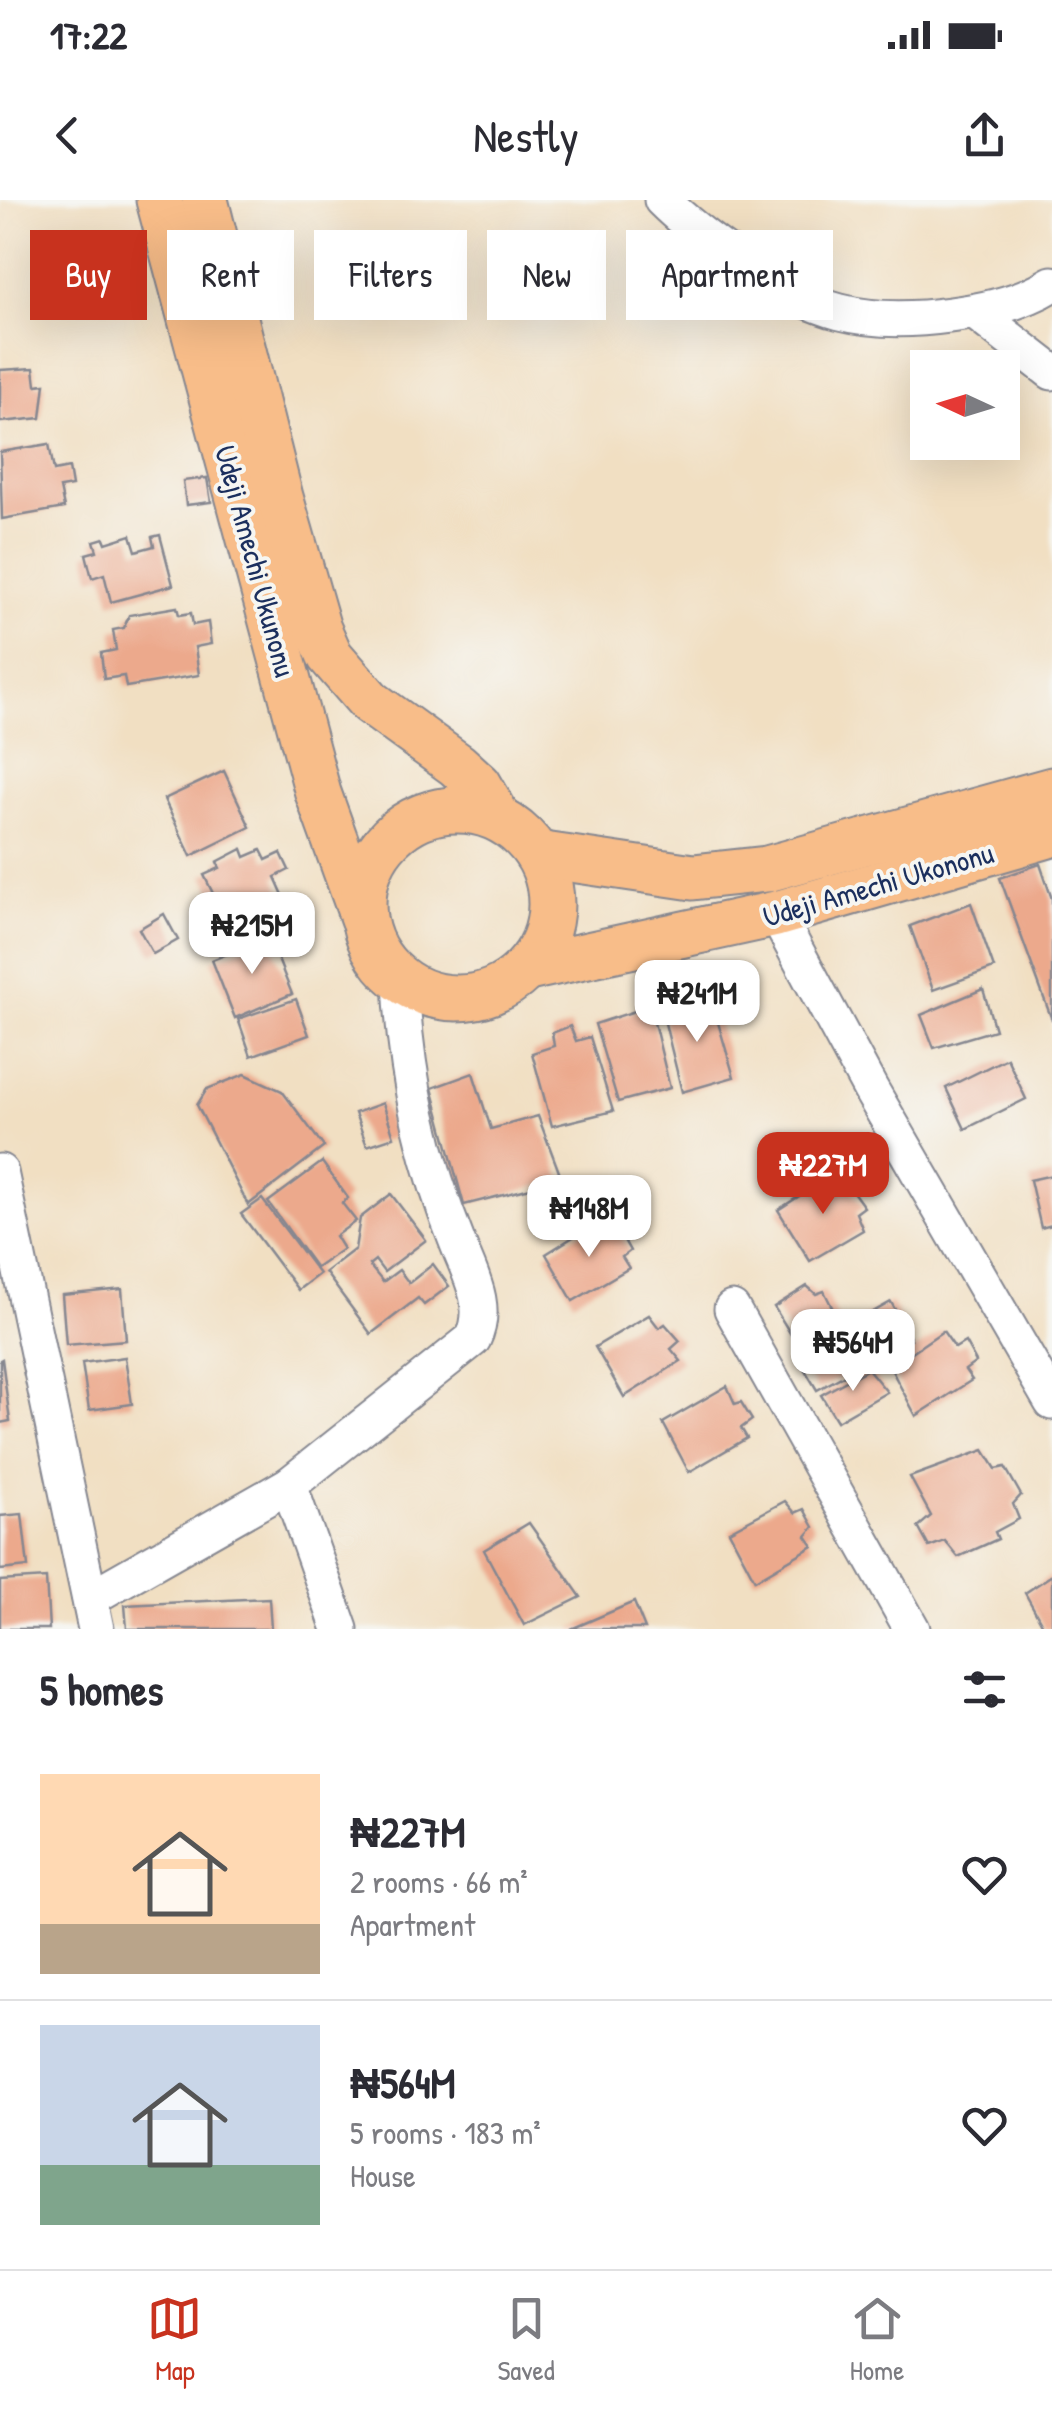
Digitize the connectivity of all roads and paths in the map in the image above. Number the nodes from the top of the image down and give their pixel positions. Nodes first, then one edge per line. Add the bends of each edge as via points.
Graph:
1 (159, 200) edge
2 (205, 200) edge
3 (662, 200) edge
4 (1052, 284) edge
5 (975, 312) junction
6 (1052, 372) edge
7 (1052, 790) edge
8 (498, 818) junction
9 (1052, 834) edge
10 (537, 854) junction
11 (776, 914) junction
12 (363, 918) junction
13 (528, 968) junction
14 (400, 982) junction
15 (0, 1172) edge
16 (732, 1309) dead end
17 (1052, 1402) edge
18 (290, 1486) junction
19 (93, 1614) edge
20 (340, 1629) edge
21 (912, 1629) edge

1 - 12 main road, Udeji Amechi Ukunonu via 318,793
2 - 8 main road, Udeji Amechi Ukunonu via 280,497 330,656 370,702 458,764
3 - 5 street via 691,229 816,307 904,321
4 - 5 street
5 - 6 street
7 - 10 main road, Udeji Amechi Ukononu via 767,869 693,877
8 - 10 main road
8 - 12 main road via 441,810 390,837 372,861
9 - 11 main road, Udeji Amechi Ukononu
10 - 13 main road via 549,882 551,912
11 - 13 main road, Udeji Amechi Ukononu
11 - 17 street
12 - 14 main road via 370,942
13 - 14 main road via 506,986 467,998 426,994
14 - 18 street via 425,1159 478,1293 478,1328
15 - 19 street
16 - 21 street
18 - 19 street
18 - 20 street

